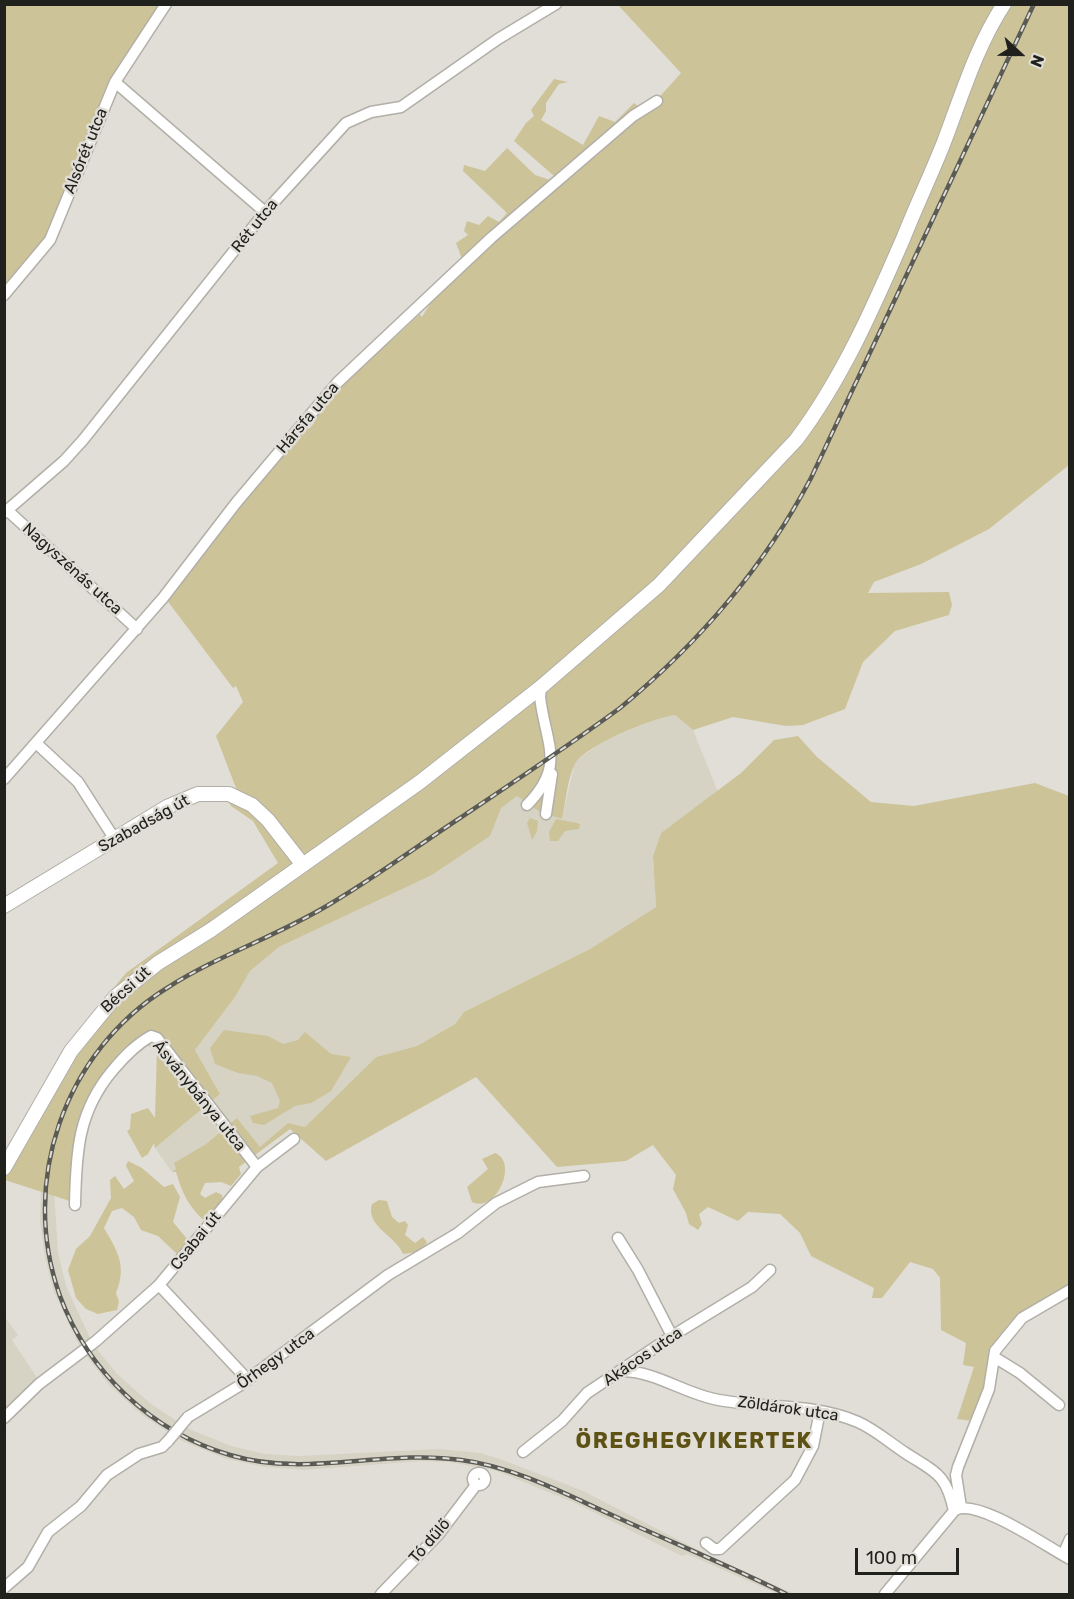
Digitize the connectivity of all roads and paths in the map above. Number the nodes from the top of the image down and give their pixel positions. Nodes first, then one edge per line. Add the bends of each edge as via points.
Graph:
1 (166, 4) edge
2 (556, 4) edge
3 (1004, 4) edge
4 (115, 82) junction
5 (657, 100) dead end
6 (265, 213) junction
7 (4, 295) edge
8 (6, 511) edge
9 (137, 629) junction
10 (541, 687) junction
11 (524, 701) junction
12 (541, 709) junction
13 (36, 743) junction
14 (552, 768) junction
15 (4, 779) edge
16 (527, 805) dead end
17 (546, 814) dead end
18 (114, 838) junction
19 (303, 865) junction
20 (4, 906) edge
21 (294, 1139) dead end
22 (257, 1167) junction
23 (4, 1168) edge
24 (584, 1176) dead end
25 (75, 1205) dead end
26 (618, 1238) dead end
27 (770, 1270) dead end
28 (159, 1285) junction
29 (1070, 1290) edge
30 (672, 1336) junction
31 (994, 1357) junction
32 (623, 1371) junction
33 (248, 1380) junction
34 (1059, 1405) dead end
35 (820, 1411) junction
36 (4, 1418) edge
37 (523, 1452) dead end
38 (476, 1485) dead end
39 (958, 1509) junction
40 (1070, 1539) edge
41 (706, 1543) dead end
42 (1066, 1557) edge
43 (4, 1588) edge
44 (381, 1594) edge
45 (885, 1594) edge

1 - 4 street, Alsórét utca
2 - 6 street, Rét utca via 401,107 371,112 345,123
3 - 10 main road, Bécsi út via 981,44 882,286 816,413 772,466 658,585
4 - 6 street
4 - 7 street, Alsórét utca via 50,240
5 - 9 street, Hársfa utca via 491,237 361,357 314,408
6 - 8 street, Rét utca via 83,440
8 - 9 street, Nagyszénás utca
9 - 13 street, Hársfa utca
10 - 11 main road, Bécsi út
10 - 12 street
11 - 12 street via 536,703
11 - 19 main road, Bécsi út via 420,782
12 - 14 street
13 - 15 street, Hársfa utca
13 - 18 street via 78,782
14 - 16 street via 542,789
14 - 17 street
18 - 19 main road, Szabadság út via 183,799 214,792 229,794 252,805 268,820
18 - 20 main road, Szabadság út
19 - 23 main road, Bécsi út via 158,963 115,997 71,1050
21 - 22 street, Csabai út
22 - 25 street, Ásványbánya utca via 151,1036 138,1043 118,1064 87,1107 79,1145
22 - 28 street, Csabai út
24 - 33 street, Őrhegy utca via 538,1182 496,1203 458,1233 388,1275
26 - 30 street
27 - 30 street, Akácos utca via 752,1287
28 - 33 street
28 - 36 street, Csabai út via 96,1341 39,1384
29 - 31 street via 1022,1318 1006,1335
30 - 32 street, Akácos utca
31 - 34 street
31 - 39 street via 989,1389 956,1475
32 - 35 street, Zöldárok utca via 655,1376 690,1393 720,1400
32 - 37 street, Akácos utca via 587,1394 562,1421
33 - 43 street, Őrhegy utca, bridge via 188,1418 162,1447 139,1454 107,1474 81,1506 48,1532 28,1567
35 - 39 street, Zöldárok utca via 867,1426 942,1476
35 - 41 street via 813,1446 795,1480 720,1549
38 - 44 street, Tó dűlő via 438,1535
39 - 42 street via 986,1514
39 - 45 street
40 - 42 street

